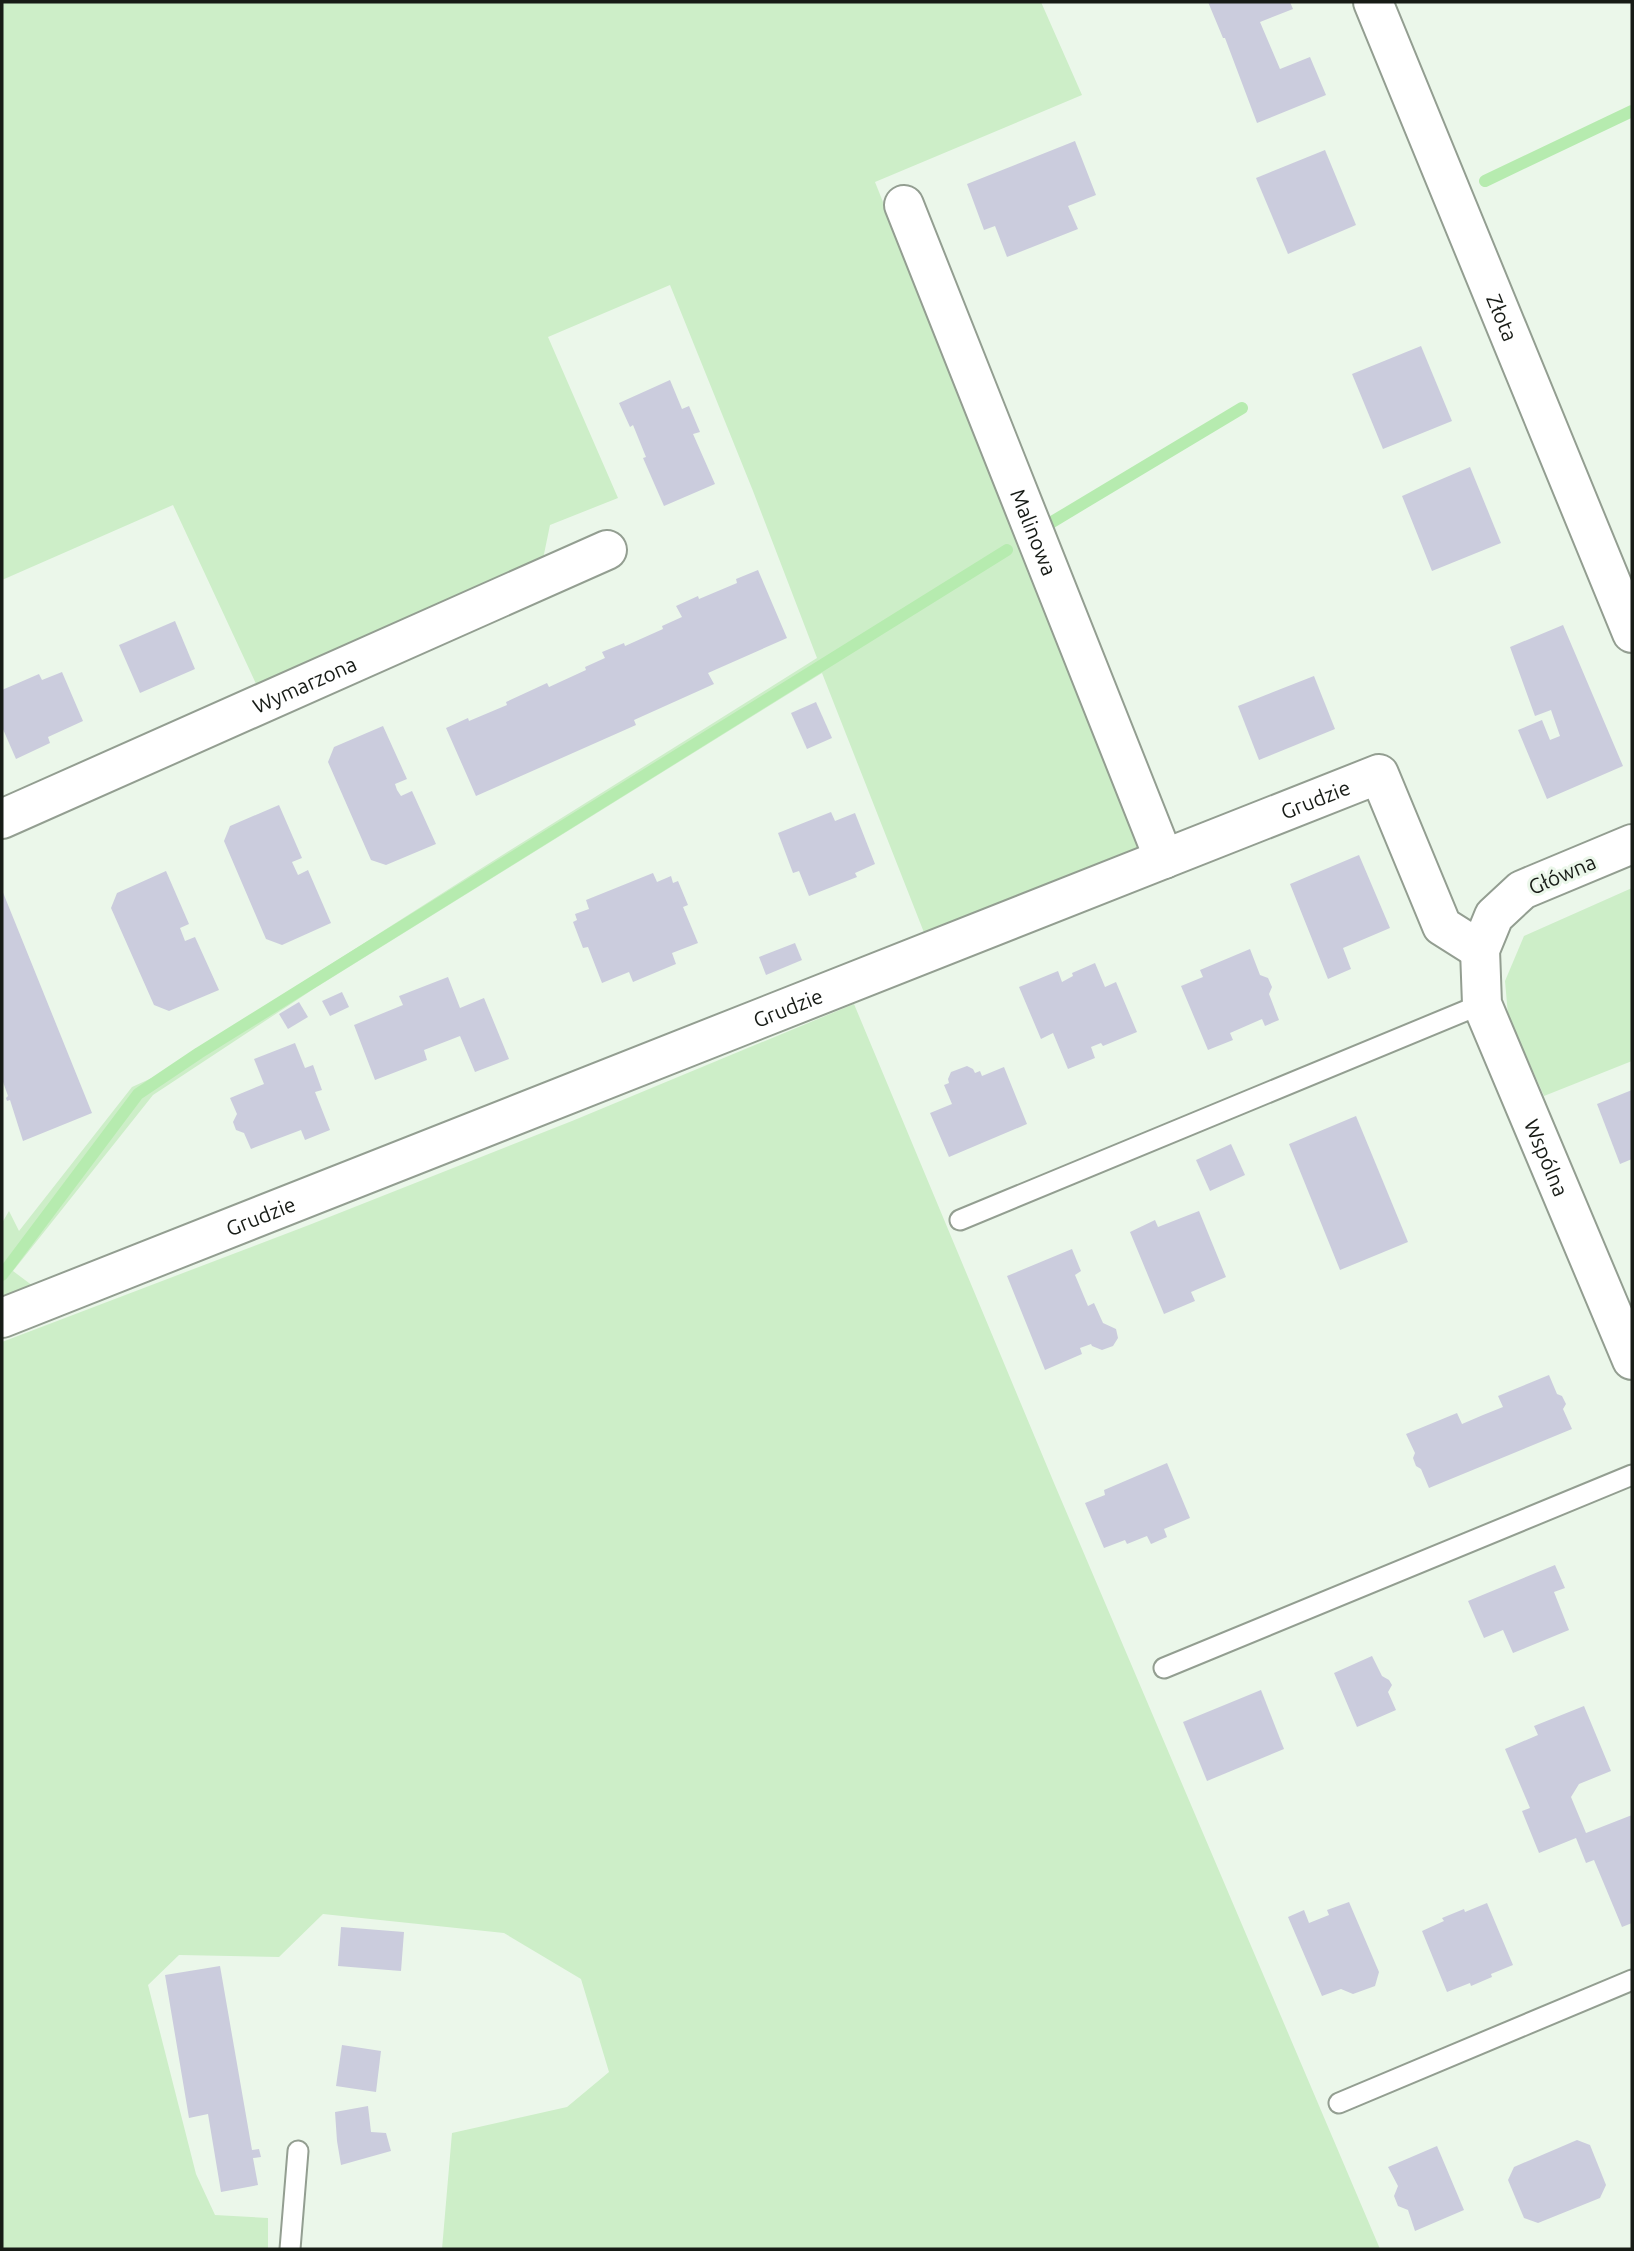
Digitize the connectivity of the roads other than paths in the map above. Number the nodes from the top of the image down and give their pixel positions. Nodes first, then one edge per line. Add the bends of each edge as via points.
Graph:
1 (1373, 2) edge
2 (904, 205) dead end
3 (607, 550) dead end
4 (1632, 634) edge
5 (2, 819) edge
6 (1632, 844) edge
7 (1164, 859) junction
8 (1480, 950) junction
9 (1482, 1004) junction
10 (960, 1220) dead end
11 (2, 1318) edge
12 (1632, 1360) edge
13 (1632, 1475) edge
14 (1164, 1668) dead end
15 (1632, 1980) edge
16 (1339, 2104) dead end
17 (298, 2151) dead end
18 (290, 2249) edge

1 - 4 street, Złota
2 - 7 street, Malinowa
3 - 5 street, Wymarzona
6 - 8 street, Główna via 1522,890 1494,916
7 - 8 street, Grudzie via 1379,774 1442,926
7 - 11 street, Grudzie
8 - 9 street, Wspólna
9 - 10 lane
9 - 12 street, Wspólna
13 - 14 lane
15 - 16 lane
17 - 18 lane

